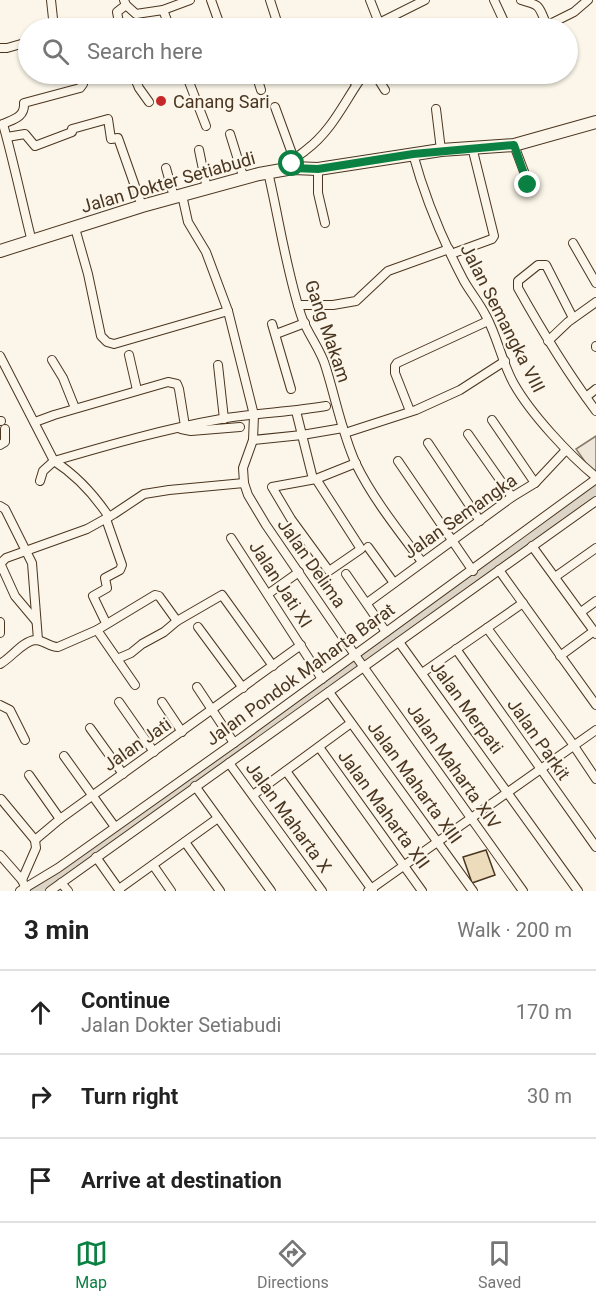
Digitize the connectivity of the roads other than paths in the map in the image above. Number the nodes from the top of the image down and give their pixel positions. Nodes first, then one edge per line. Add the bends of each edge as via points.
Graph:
1 (51, 0) edge
2 (189, 0) edge
3 (211, 0) edge
4 (270, 0) edge
5 (370, 0) edge
6 (425, 0) edge
7 (494, 0) edge
8 (521, 0) edge
9 (588, 0) edge
10 (125, 3) edge
11 (163, 10) junction
12 (53, 18) edge
13 (118, 18) edge
14 (166, 18) edge
15 (217, 18) edge
16 (276, 18) edge
17 (377, 18) edge
18 (394, 18) edge
19 (502, 18) edge
20 (542, 18) edge
21 (562, 18) edge
22 (18, 45) edge
23 (0, 48) edge
24 (83, 84) edge
25 (137, 84) edge
26 (190, 84) edge
27 (259, 84) edge
28 (356, 84) edge
29 (381, 84) edge
30 (261, 90) dead end
31 (385, 90) dead end
32 (150, 102) dead end
33 (275, 107) dead end
34 (436, 109) dead end
35 (596, 122) edge
36 (1, 123) edge
37 (206, 126) dead end
38 (230, 134) dead end
39 (7, 137) junction
40 (514, 145) junction
41 (472, 147) junction
42 (199, 150) dead end
43 (441, 150) junction
44 (413, 154) junction
45 (294, 164) junction
46 (165, 168) dead end
47 (318, 169) junction
48 (268, 172) junction
49 (244, 178) junction
50 (528, 185) dead end
51 (207, 189) junction
52 (178, 196) junction
53 (142, 206) junction
54 (325, 223) dead end
55 (75, 228) junction
56 (32, 242) junction
57 (573, 243) dead end
58 (0, 251) edge
59 (450, 252) junction
60 (596, 283) edge
61 (596, 302) edge
62 (298, 305) junction
63 (228, 311) junction
64 (573, 318) junction
65 (488, 321) junction
66 (272, 324) dead end
67 (304, 324) junction
68 (276, 334) junction
69 (548, 341) junction
70 (129, 355) dead end
71 (0, 356) edge
72 (52, 360) dead end
73 (505, 361) junction
74 (218, 365) dead end
75 (291, 389) dead end
76 (596, 389) edge
77 (137, 390) junction
78 (586, 397) junction
79 (326, 406) dead end
80 (75, 408) junction
81 (296, 411) junction
82 (410, 411) junction
83 (596, 411) edge
84 (254, 415) junction
85 (224, 419) junction
86 (492, 420) dead end
87 (35, 422) junction
88 (2, 424) edge
89 (181, 427) junction
90 (240, 427) dead end
91 (344, 430) junction
92 (468, 434) dead end
93 (302, 435) junction
94 (253, 440) junction
95 (428, 443) dead end
96 (0, 445) edge
97 (566, 450) junction
98 (54, 461) junction
99 (398, 461) dead end
100 (356, 463) junction
101 (596, 478) edge
102 (314, 479) junction
103 (40, 481) dead end
104 (244, 483) junction
105 (536, 483) junction
106 (512, 497) junction
107 (596, 501) edge
108 (0, 506) edge
109 (108, 518) junction
110 (480, 521) junction
111 (231, 538) dead end
112 (452, 540) junction
113 (532, 546) junction
114 (368, 547) dead end
115 (596, 548) edge
116 (28, 551) junction
117 (422, 562) junction
118 (0, 564) edge
119 (499, 570) junction
120 (473, 571) junction
121 (299, 572) junction
122 (346, 574) dead end
123 (555, 577) junction
124 (394, 583) junction
125 (268, 594) junction
126 (596, 601) edge
127 (367, 603) junction
128 (523, 603) junction
129 (581, 612) junction
130 (36, 621) junction
131 (177, 621) junction
132 (0, 622) edge
133 (106, 623) junction
134 (198, 627) dead end
135 (487, 628) junction
136 (97, 630) junction
137 (386, 632) junction
138 (595, 632) edge
139 (0, 633) edge
140 (38, 640) junction
141 (399, 642) junction
142 (301, 645) junction
143 (456, 649) junction
144 (560, 656) junction
145 (117, 659) junction
146 (360, 662) junction
147 (0, 664) edge
148 (273, 666) junction
149 (422, 673) junction
150 (322, 679) junction
151 (135, 685) dead end
152 (197, 687) dead end
153 (243, 688) junction
154 (328, 692) junction
155 (118, 702) dead end
156 (162, 702) dead end
157 (0, 705) edge
158 (596, 705) edge
159 (213, 711) junction
160 (351, 723) junction
161 (90, 728) dead end
162 (596, 730) edge
163 (182, 732) junction
164 (25, 740) dead end
165 (234, 743) junction
166 (573, 745) junction
167 (319, 747) junction
168 (154, 752) junction
169 (64, 756) dead end
170 (229, 762) junction
171 (540, 768) junction
172 (286, 771) junction
173 (123, 774) junction
174 (29, 775) dead end
175 (596, 778) edge
176 (195, 786) junction
177 (507, 792) junction
178 (253, 795) junction
179 (93, 796) junction
180 (1, 799) edge
181 (218, 818) junction
182 (471, 818) junction
183 (60, 819) junction
184 (115, 827) junction
185 (35, 840) junction
186 (185, 842) junction
187 (438, 842) junction
188 (596, 847) edge
189 (0, 856) edge
190 (96, 857) junction
191 (153, 865) junction
192 (404, 865) junction
193 (61, 883) junction
194 (23, 886) edge
195 (120, 890) edge
196 (371, 890) edge
197 (50, 891) edge
198 (68, 891) edge
199 (171, 891) edge
200 (220, 891) edge
201 (271, 891) edge
202 (322, 891) edge
203 (422, 891) edge
204 (473, 891) edge
205 (523, 891) edge
206 (578, 891) edge

1 - 12 street
2 - 11 street
3 - 15 street
4 - 16 street
5 - 17 street
6 - 18 street
7 - 19 street
8 - 20 street via 538,5
9 - 21 street
10 - 11 street via 136,14
10 - 13 street via 117,12
11 - 14 street
22 - 23 street
24 - 36 street via 24,104 22,115
25 - 32 street
26 - 37 street
27 - 30 street
28 - 45 street via 326,132
29 - 31 street
33 - 45 street
34 - 43 street
35 - 40 street, Jalan Dokter Setiabudi
36 - 39 street
38 - 49 street
39 - 53 street via 24,134 35,146 72,129 108,119 111,139 118,138
39 - 56 street
40 - 41 street, Jalan Dokter Setiabudi
40 - 50 street
41 - 43 street, Jalan Dokter Setiabudi
41 - 59 street via 494,236
42 - 51 street
43 - 44 street, Jalan Dokter Setiabudi
44 - 47 street, Jalan Dokter Setiabudi
44 - 59 street, Jalan Semangka VIII via 425,196
45 - 47 street, Jalan Dokter Setiabudi
45 - 48 street, Jalan Dokter Setiabudi
46 - 52 street
47 - 54 street
48 - 49 street, Jalan Dokter Setiabudi
48 - 62 street, Gang Makam
49 - 51 street, Jalan Dokter Setiabudi
51 - 52 street, Jalan Dokter Setiabudi
52 - 53 street, Jalan Dokter Setiabudi
52 - 63 street via 206,252
53 - 55 street, Jalan Dokter Setiabudi
55 - 56 street, Jalan Dokter Setiabudi
55 - 63 street via 101,336 107,342 114,345
56 - 58 street, Jalan Dokter Setiabudi
57 - 60 street
59 - 62 street via 388,271 356,301
59 - 65 street, Jalan Semangka VIII
61 - 64 street
62 - 67 street, Gang Makam
63 - 84 street
64 - 69 street
64 - 69 street via 546,265 538,265 518,281 518,288
65 - 73 street, Jalan Semangka VIII
65 - 82 street via 397,363 395,373
66 - 68 street
67 - 68 street
67 - 91 street, Gang Makam via 326,367
68 - 75 street
69 - 78 street
70 - 77 street
71 - 87 street
72 - 80 street
73 - 82 street via 460,390
73 - 97 street, Jalan Semangka VIII via 522,397
74 - 85 street
76 - 78 street
77 - 80 street
77 - 89 street via 168,382 177,384 183,404
78 - 83 street
79 - 81 street
80 - 87 street
81 - 84 street
81 - 93 street
82 - 91 street
84 - 85 street
84 - 94 street
85 - 89 street
86 - 105 street
87 - 98 street
88 - 96 street via 5,442
89 - 90 street via 191,431
89 - 98 street
91 - 93 street
91 - 100 street, Gang Makam
92 - 106 street
93 - 94 street
93 - 102 street
94 - 104 street via 243,468
95 - 110 street
97 - 101 street, Jalan Semangka VIII
97 - 105 street, Jalan Semangka
98 - 103 street via 43,471
98 - 109 street via 67,469
99 - 112 street
100 - 102 street
100 - 117 street, Gang Makam via 369,488
101 - 120 street, Jalan Pondok Maharta Barat
102 - 102 street via 272,487 329,571 360,549
104 - 109 street via 144,494
104 - 121 street, Jalan Delima via 254,507
105 - 106 street, Jalan Semangka
106 - 110 street, Jalan Semangka
107 - 113 street, Jalan Pondok Maharta Barat
108 - 116 street
109 - 116 street
109 - 133 street via 122,565 105,579 107,588 93,596
110 - 112 street, Jalan Semangka
111 - 125 street, Jalan Jati XI
112 - 117 street, Jalan Semangka
112 - 120 street
113 - 119 street, Jalan Pondok Maharta Barat
113 - 123 street
114 - 124 street
115 - 123 street
116 - 118 street
116 - 130 street via 34,570
117 - 124 street, Jalan Semangka
118 - 130 street via 15,596
119 - 128 street
119 - 141 street, Jalan Pondok Maharta Barat
120 - 137 street, Jalan Pondok Maharta Barat
121 - 125 street
121 - 146 street, Jalan Delima
122 - 127 street
123 - 129 street
124 - 127 street, Jalan Semangka
125 - 142 street, Jalan Jati XI
126 - 129 street
127 - 137 street
128 - 135 street
128 - 144 street
129 - 138 street
130 - 140 street
131 - 133 street via 155,595
131 - 145 street
131 - 148 street via 222,594
132 - 139 street
133 - 136 street
134 - 153 street
135 - 143 street
135 - 166 street
136 - 140 street via 58,647
136 - 145 street
137 - 146 street, Jalan Pondok Maharta Barat
138 - 144 street
140 - 147 street via 22,646
141 - 146 street, Jalan Pondok Maharta Barat
141 - 149 street, Jalan Merpati
142 - 148 street, Jalan Jati
142 - 150 street, Jalan Jati XI
143 - 149 street
143 - 171 street, Jalan Parkit
144 - 158 street
145 - 151 street
146 - 150 street, Jalan Pondok Maharta Barat
146 - 154 street, Jalan Pondok Maharta Barat
146 - 182 street, Jalan Maharta XIV
148 - 153 street, Jalan Jati
149 - 177 street, Jalan Merpati
150 - 165 street, Jalan Pondok Maharta Barat
152 - 159 street
153 - 159 street, Jalan Jati
154 - 160 street, Jalan Maharta XIII
154 - 170 street, Jalan Pondok Maharta Barat
155 - 168 street
156 - 163 street
157 - 164 street via 10,710
159 - 163 street, Jalan Jati
159 - 165 street
160 - 167 street
160 - 187 street, Jalan Maharta XIII
161 - 173 street
162 - 166 street
163 - 168 street, Jalan Jati
165 - 184 street, Jalan Pondok Maharta Barat
166 - 171 street
166 - 175 street
167 - 172 street
167 - 192 street, Jalan Maharta XII
168 - 173 street, Jalan Jati
169 - 179 street
170 - 176 street, Jalan Pondok Maharta Barat
170 - 178 street, Jalan Maharta X
171 - 177 street
171 - 188 street, Jalan Parkit
172 - 178 street
172 - 196 street
173 - 179 street, Jalan Jati
174 - 183 street
176 - 181 street
176 - 190 street, Jalan Pondok Maharta Barat
177 - 182 street
177 - 206 street, Jalan Merpati
178 - 202 street, Jalan Maharta X
179 - 183 street, Jalan Jati
179 - 184 street
180 - 185 street
181 - 186 street
181 - 201 street
182 - 187 street
182 - 205 street, Jalan Maharta XIV
183 - 185 street, Jalan Jati
184 - 194 street, Jalan Pondok Maharta Barat
185 - 194 street
186 - 191 street
186 - 200 street
187 - 192 street
187 - 204 street, Jalan Maharta XIII
189 - 194 street
190 - 193 street, Jalan Pondok Maharta Barat
190 - 195 street
191 - 195 street
191 - 199 street
192 - 196 street
192 - 203 street, Jalan Maharta XII
193 - 197 street, Jalan Pondok Maharta Barat
193 - 198 street

